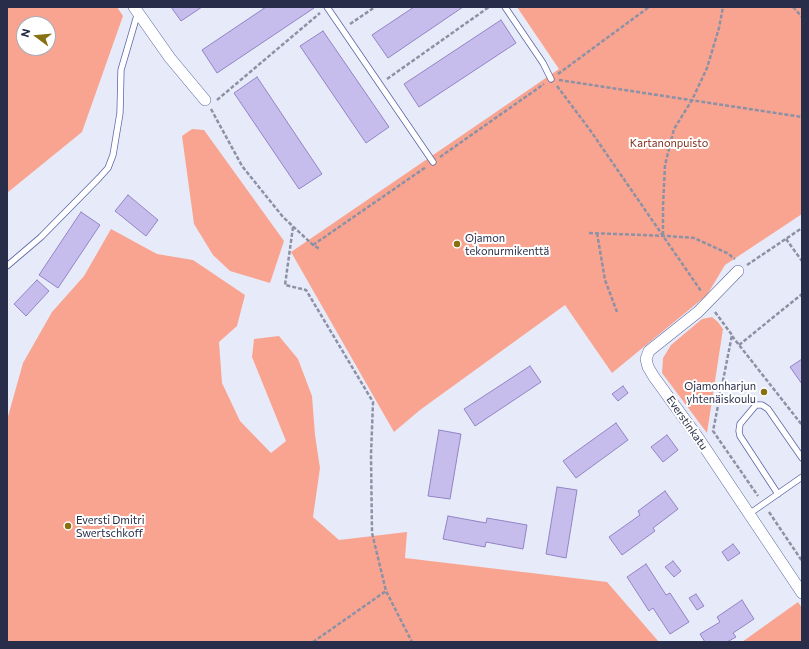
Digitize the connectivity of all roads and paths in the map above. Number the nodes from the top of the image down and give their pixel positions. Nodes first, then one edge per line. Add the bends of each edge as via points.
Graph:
1 (327, 7) edge
2 (375, 7) edge
3 (489, 7) edge
4 (505, 7) edge
5 (649, 7) edge
6 (723, 7) edge
7 (793, 7) edge
8 (136, 9) edge
9 (802, 17) edge
10 (342, 29) junction
11 (551, 79) junction
12 (380, 84) junction
13 (692, 100) junction
14 (207, 103) junction
15 (802, 117) edge
16 (433, 162) junction
17 (293, 226) junction
18 (802, 228) edge
19 (589, 233) dead end
20 (596, 233) junction
21 (663, 235) junction
22 (786, 239) junction
23 (313, 245) junction
24 (320, 249) dead end
25 (802, 260) edge
26 (7, 266) edge
27 (742, 269) junction
28 (802, 294) edge
29 (709, 302) junction
30 (617, 312) dead end
31 (732, 335) dead end
32 (739, 345) junction
33 (802, 425) edge
34 (802, 458) edge
35 (802, 477) edge
36 (778, 494) junction
37 (749, 514) junction
38 (386, 591) junction
39 (802, 593) edge
40 (314, 642) edge
41 (412, 642) edge

1 - 10 lane
1 - 14 path
2 - 10 path
3 - 12 path
4 - 11 lane
5 - 11 path
6 - 13 path via 707,68
7 - 9 path
8 - 14 street via 170,58
8 - 26 lane via 121,70 120,113 113,155 108,168 41,237
10 - 12 lane
11 - 13 path
11 - 16 path
11 - 21 path
12 - 16 lane
13 - 15 path
13 - 21 path via 674,129 665,165
14 - 17 path via 242,166
16 - 23 path
17 - 23 path
17 - 38 path via 285,285 306,290 373,402 372,533
18 - 22 path
19 - 20 path
20 - 21 path
20 - 30 path via 605,280
21 - 27 path via 694,238 727,253
21 - 29 path
22 - 25 path
22 - 27 path
23 - 24 path
27 - 29 street, Everstinkatu
28 - 32 path
29 - 37 street, Everstinkatu via 649,352 646,359 654,378
31 - 32 path
32 - 33 path
34 - 36 lane via 768,409 762,405 756,405 740,424 740,436
35 - 36 lane
36 - 37 lane
37 - 39 street, Everstinkatu
38 - 40 path
38 - 41 path

